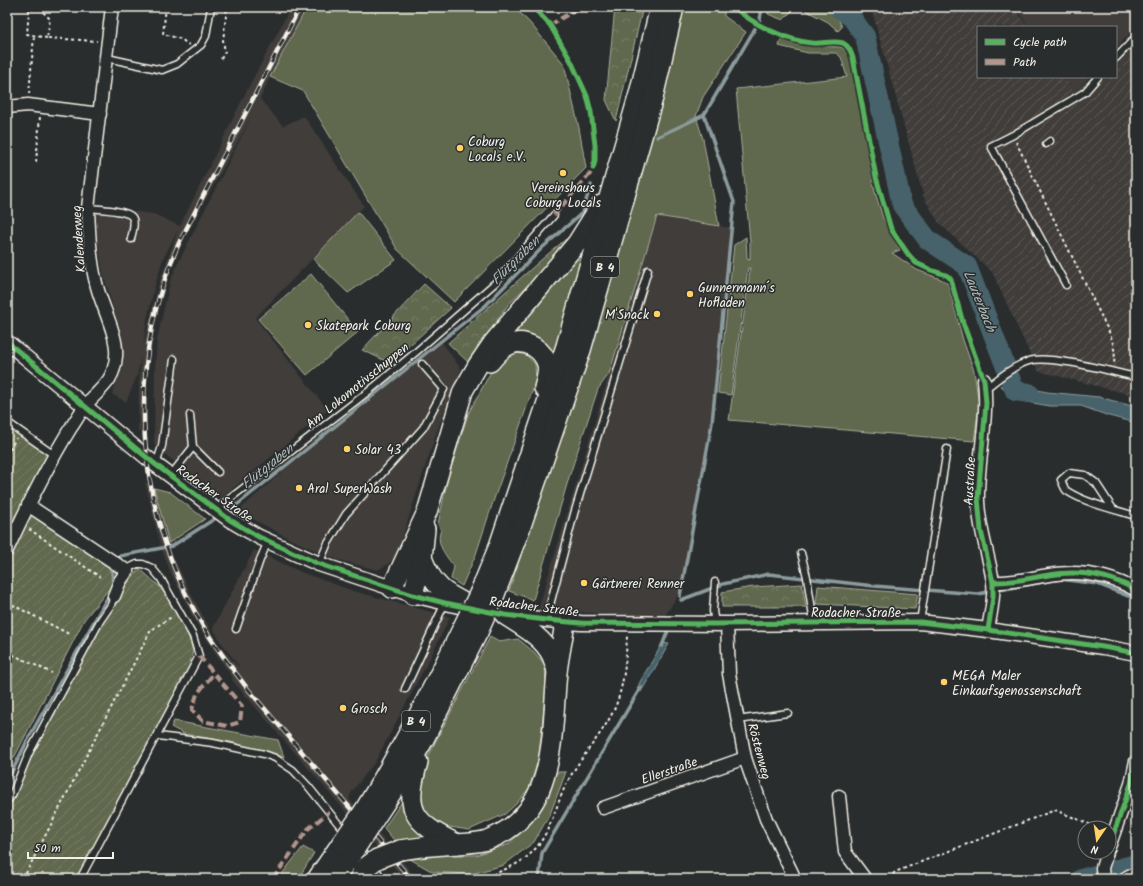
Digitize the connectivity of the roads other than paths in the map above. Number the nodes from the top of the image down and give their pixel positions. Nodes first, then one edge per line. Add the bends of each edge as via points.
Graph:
1 (112, 7) edge
2 (211, 7) edge
3 (660, 7) edge
4 (674, 7) edge
5 (1136, 37) edge
6 (1117, 57) edge
7 (107, 58) junction
8 (1097, 78) edge
9 (7, 107) edge
10 (100, 114) junction
11 (613, 187) junction
12 (88, 208) junction
13 (554, 214) dead end
14 (131, 239) dead end
15 (648, 270) dead end
16 (1066, 286) dead end
17 (7, 342) edge
18 (174, 359) dead end
19 (422, 364) dead end
20 (1136, 377) edge
21 (984, 384) joint
22 (85, 406) junction
23 (190, 415) dead end
24 (454, 420) junction
25 (7, 422) edge
26 (193, 447) junction
27 (947, 449) dead end
28 (54, 455) junction
29 (527, 464) junction
30 (156, 465) junction
31 (218, 472) dead end
32 (170, 476) junction
33 (28, 505) junction
34 (1113, 509) junction
35 (427, 512) junction
36 (221, 514) junction
37 (1136, 516) edge
38 (268, 541) junction
39 (7, 550) edge
40 (801, 553) dead end
41 (422, 558) junction
42 (319, 564) junction
43 (119, 565) junction
44 (715, 582) dead end
45 (392, 588) junction
46 (993, 588) junction
47 (1136, 590) edge
48 (413, 595) junction
49 (114, 596) joint
50 (484, 598) junction
51 (445, 603) junction
52 (505, 615) junction
53 (546, 620) junction
54 (565, 621) junction
55 (920, 622) junction
56 (814, 623) junction
57 (721, 624) junction
58 (236, 629) dead end
59 (470, 630) junction
60 (988, 630) junction
61 (1136, 653) edge
62 (558, 672) junction
63 (405, 689) dead end
64 (788, 713) dead end
65 (738, 720) junction
66 (158, 736) junction
67 (423, 741) junction
68 (745, 758) junction
69 (1136, 761) edge
70 (839, 796) dead end
71 (7, 801) edge
72 (603, 808) dead end
73 (369, 816) junction
74 (1117, 824) edge
75 (457, 844) junction
76 (1106, 860) edge
77 (351, 862) edge
78 (1136, 872) edge
79 (1103, 874) edge
80 (80, 879) edge
81 (317, 879) edge
82 (334, 879) edge
83 (380, 879) edge
84 (795, 879) edge
85 (865, 879) edge
86 (1118, 879) edge

1 - 7 street, Kalenderweg
2 - 7 lane via 206,36 201,44 177,64 162,70
3 - 11 highway, B 4
4 - 50 highway, B 4 via 653,98 581,350 524,520
5 - 6 lane
7 - 10 street, Kalenderweg
8 - 16 lane via 1085,92 991,146
9 - 10 street via 28,105
10 - 12 street, Kalenderweg
11 - 24 highway via 577,243 493,343 463,391
11 - 29 highway, B 4 via 566,346
12 - 14 lane via 128,213 134,224
12 - 22 street, Kalenderweg via 96,284 115,340 116,355 108,383
13 - 36 lane, Am Lokomotivschuppen via 484,293
15 - 53 lane, Rodacher Straße via 574,514
17 - 22 street, Rodacher Straße
18 - 30 lane via 162,446
19 - 42 lane via 444,389 423,428 346,514
20 - 21 lane via 1042,359 1030,360 996,380
21 - 46 street, Austraße via 986,403 978,513
22 - 28 street, Kalenderweg
22 - 30 street, Rodacher Straße
23 - 26 lane
24 - 29 highway via 498,351 518,342 534,347 542,354 547,364 547,372
24 - 35 highway
25 - 28 lane
26 - 31 lane
26 - 32 lane
27 - 55 lane
28 - 33 street, Kalenderweg
29 - 50 highway, B 4
30 - 32 street, Rodacher Straße
32 - 36 street, Rodacher Straße
33 - 39 street, Kalenderweg
33 - 43 street
34 - 34 lane via 1066,490 1061,480 1069,473 1085,475 1096,483
34 - 37 lane
35 - 41 highway
35 - 45 highway
36 - 38 street, Rodacher Straße
38 - 42 street, Rodacher Straße
38 - 58 lane
40 - 56 lane
41 - 48 highway
41 - 50 highway via 438,587 446,593
42 - 45 street, Rodacher Straße
43 - 49 street via 120,581
43 - 66 lane via 131,567 143,564 152,568 161,579 193,636 199,656
44 - 57 lane via 714,611
45 - 48 street, Rodacher Straße
46 - 47 street via 1049,575 1074,573 1095,575 1124,583
46 - 60 street, Austraße
48 - 51 street, Rodacher Straße
49 - 71 lane via 29,752 12,795
50 - 51 street, Rodacher Straße
50 - 52 street, Rodacher Straße
50 - 59 highway, B 4, bridge
51 - 63 lane
52 - 53 street, Rodacher Straße
52 - 62 highway via 530,631 544,645 552,656
53 - 54 street, Rodacher Straße
54 - 57 street, Rodacher Straße
54 - 62 highway
55 - 56 street, Rodacher Straße
55 - 60 street, Rodacher Straße
56 - 57 street, Rodacher Straße
57 - 65 street, Röstenweg
59 - 67 highway, B 4
59 - 73 highway, B 4 via 438,678
60 - 61 street, Rodacher Straße
62 - 75 highway via 548,766 533,804 525,815 507,830 488,840
64 - 65 lane
65 - 68 street, Röstenweg
66 - 80 lane
66 - 83 lane via 214,743 275,758 293,770 308,786 378,872
67 - 73 highway, B 4 via 400,780
67 - 75 highway via 413,778 410,798 412,808 425,826
68 - 72 street, Ellerstraße
68 - 84 street, Röstenweg via 766,819
69 - 74 street
70 - 85 street via 845,852
73 - 77 highway, B 4, bridge
75 - 77 highway, bridge via 400,850 377,859
76 - 79 street
77 - 81 highway, B 4
77 - 82 highway, B 4
78 - 86 lane

